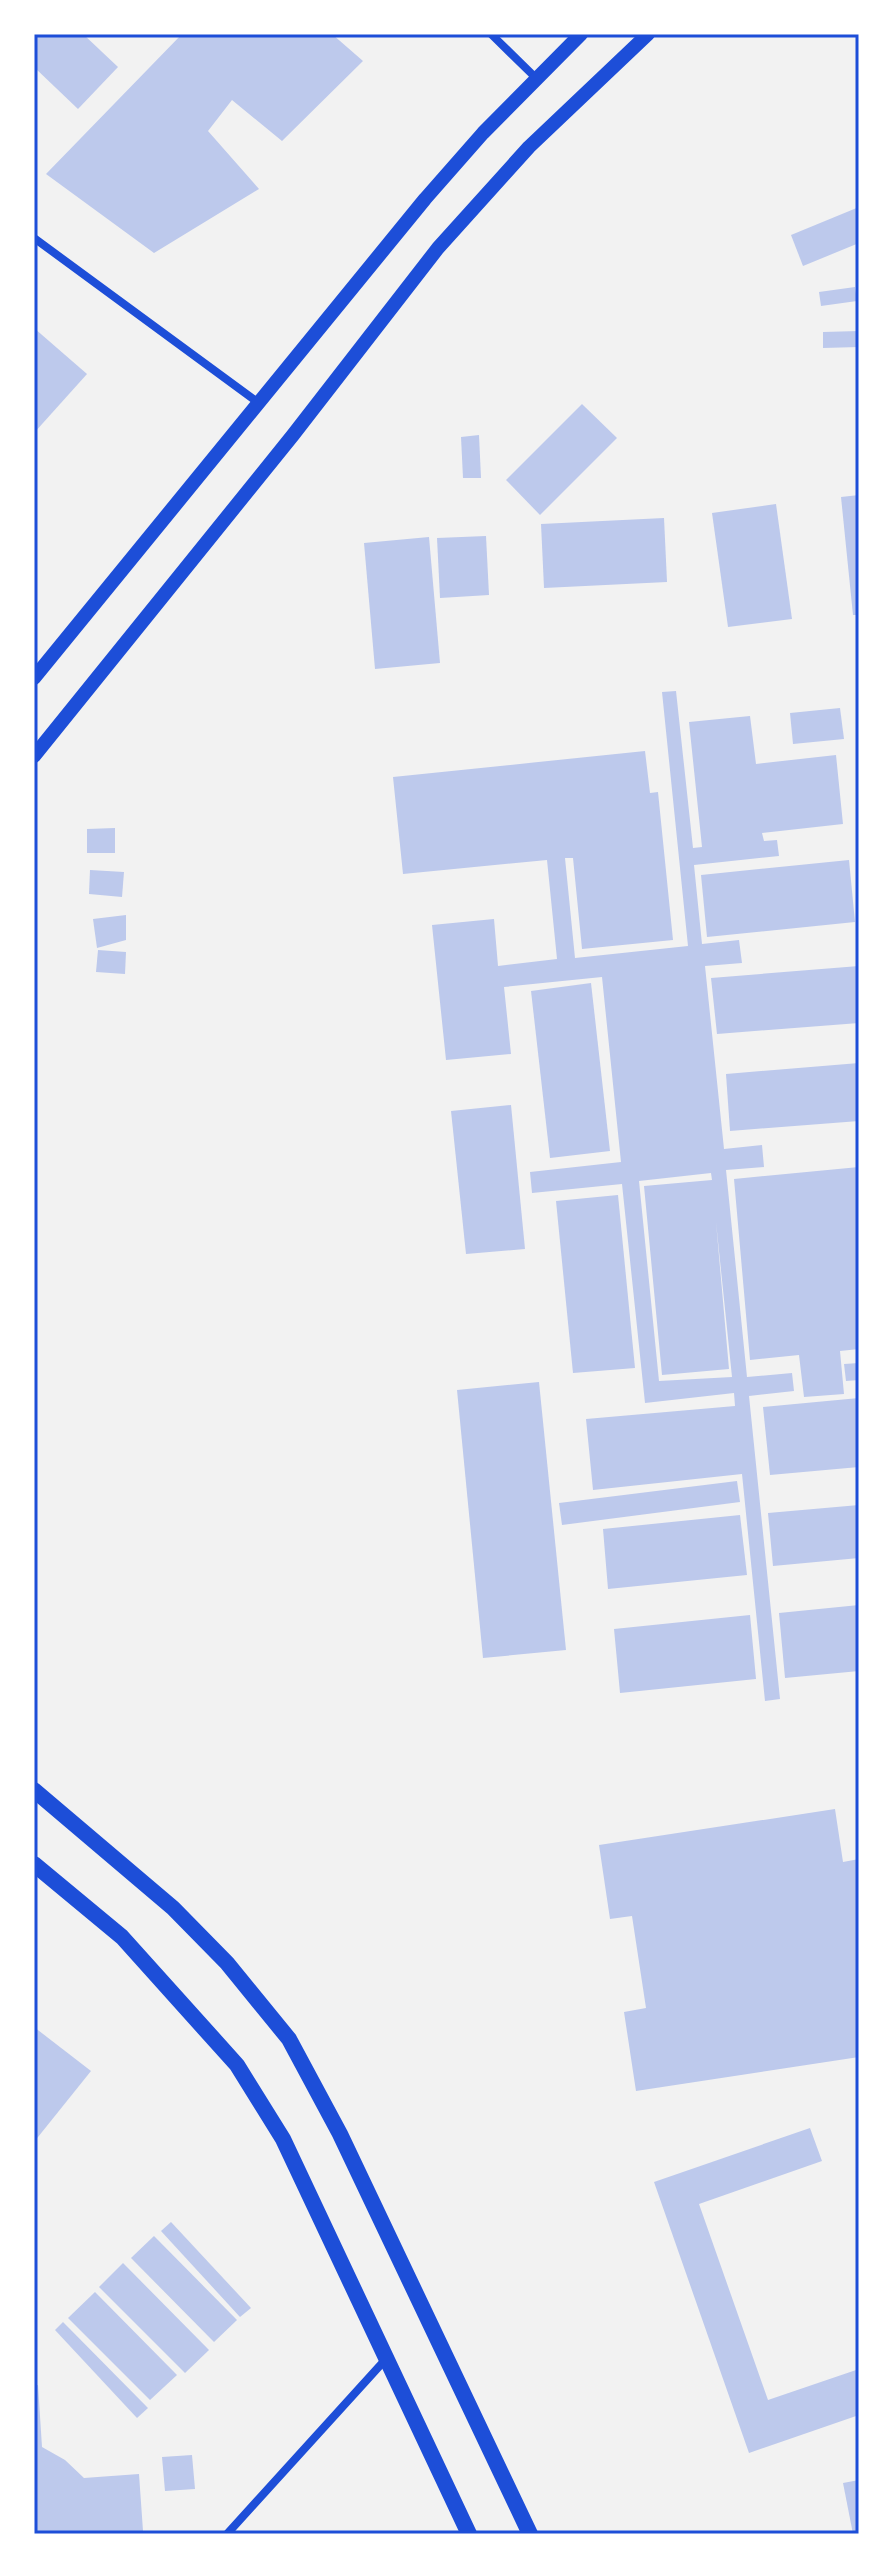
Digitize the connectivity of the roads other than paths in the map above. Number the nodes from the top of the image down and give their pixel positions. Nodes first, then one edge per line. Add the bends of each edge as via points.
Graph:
1 (491, 34) edge
2 (581, 34) edge
3 (648, 34) edge
4 (537, 79) junction
5 (34, 238) edge
6 (256, 401) junction
7 (34, 678) edge
8 (34, 756) edge
9 (34, 1790) edge
10 (34, 1864) edge
11 (385, 2360) junction
12 (227, 2534) edge
13 (469, 2534) edge
14 (530, 2534) edge

1 - 4 street
2 - 4 street
3 - 8 street via 529,147 438,248
4 - 6 street via 434,188
5 - 6 street
6 - 7 street
9 - 14 main road via 173,1908 289,2039 340,2134
10 - 11 main road via 122,1937 237,2065 283,2139
11 - 12 street
11 - 13 main road

